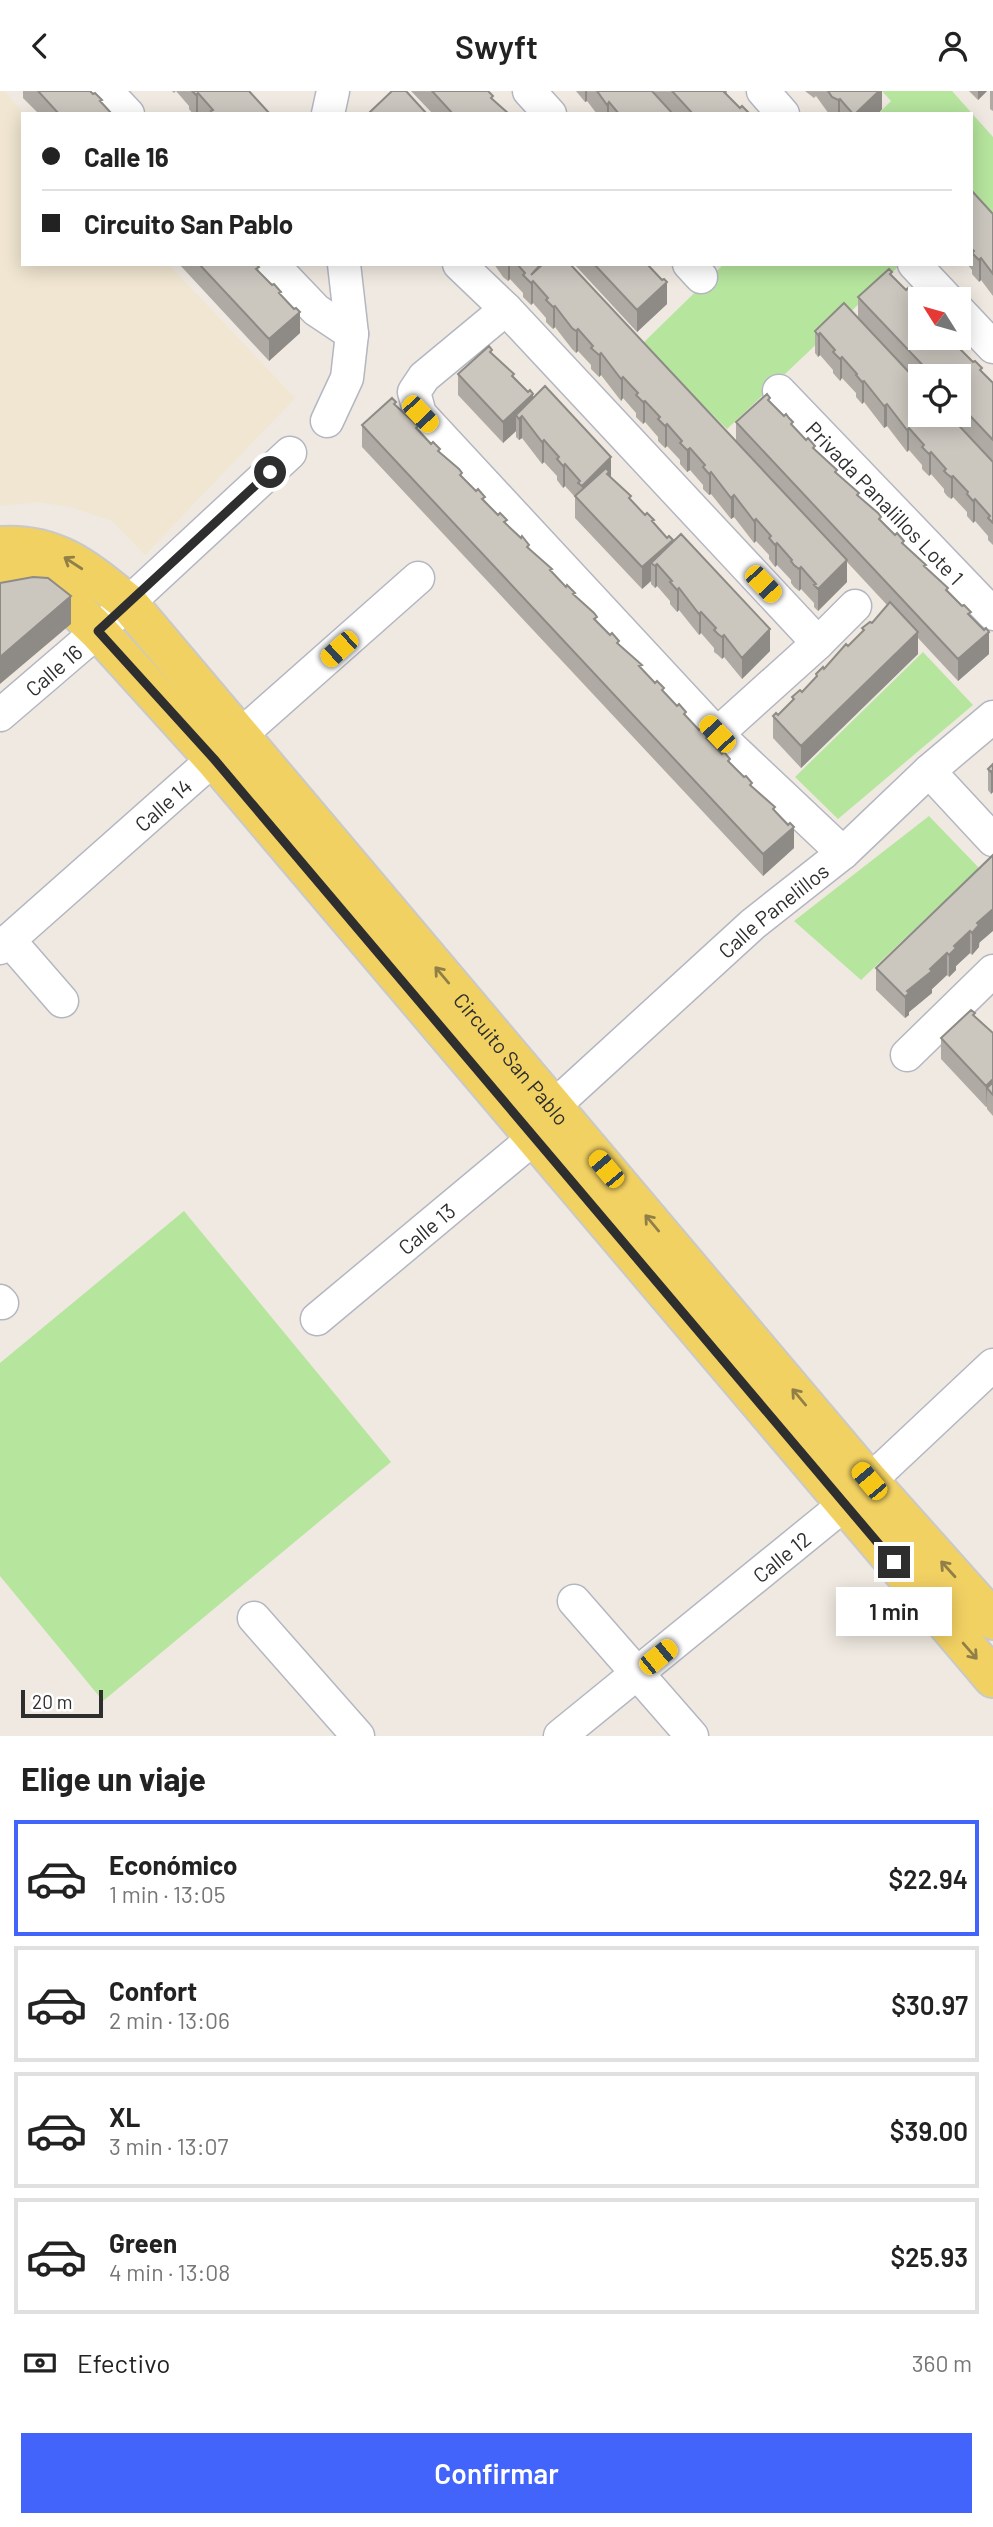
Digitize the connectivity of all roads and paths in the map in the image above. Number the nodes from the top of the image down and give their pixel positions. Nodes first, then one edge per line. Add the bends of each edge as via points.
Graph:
1 (106, 91) edge
2 (333, 91) edge
3 (529, 91) edge
4 (763, 91) edge
5 (126, 112) edge
6 (328, 112) edge
7 (548, 112) edge
8 (781, 112) edge
9 (274, 266) edge
10 (344, 266) edge
11 (461, 266) edge
12 (916, 266) edge
13 (936, 287) edge
14 (506, 309) junction
15 (971, 324) edge
16 (352, 334) junction
17 (993, 347) edge
18 (779, 391) dead end
19 (327, 421) dead end
20 (290, 453) dead end
21 (0, 546) edge
22 (418, 578) dead end
23 (0, 580) edge
24 (128, 603) junction
25 (855, 606) dead end
26 (993, 614) edge
27 (98, 631) junction
28 (818, 643) junction
29 (0, 715) edge
30 (993, 717) edge
31 (717, 734) junction
32 (227, 748) junction
33 (929, 771) junction
34 (993, 840) edge
35 (843, 853) junction
36 (4, 944) edge
37 (989, 982) edge
38 (62, 1001) dead end
39 (907, 1055) dead end
40 (554, 1106) junction
41 (534, 1138) junction
42 (317, 1319) dead end
43 (993, 1365) edge
44 (857, 1492) junction
45 (574, 1601) dead end
46 (254, 1618) dead end
47 (993, 1620) edge
48 (637, 1674) junction
49 (993, 1678) edge
50 (358, 1736) edge
51 (560, 1736) edge
52 (692, 1736) edge

1 - 5 street
2 - 6 street
3 - 7 street
4 - 8 street
9 - 16 street via 316,310
10 - 16 street
11 - 14 street
12 - 13 street
14 - 28 street
14 - 31 street via 424,377 414,392 420,414
15 - 17 street
16 - 19 street via 347,378
18 - 26 street, Privada Panalillos Lote 1
20 - 24 street, Calle 16
24 -> 21 main road, Circuito San Pablo via 61,555 22,544
22 - 32 street, Calle 14
23 - 27 main road, Circuito San Pablo via 20,578 45,586
24 - 27 street, Calle 16
24 - 32 main road, Circuito San Pablo
25 - 28 street
27 - 29 street, Calle 16
27 - 32 main road, Circuito San Pablo
28 - 31 street
30 - 33 street, Calle Panelillos
31 - 35 street
32 - 36 street, Calle 14
40 -> 32 main road, Circuito San Pablo
32 - 41 main road, Circuito San Pablo
33 - 34 street
33 - 35 street, Calle Panelillos
35 - 40 street, Calle Panelillos via 753,924
36 - 38 street
37 - 39 street
44 -> 40 main road, Circuito San Pablo
41 - 42 street, Calle 13
41 - 44 main road, Circuito San Pablo
43 - 44 street, Calle 12
47 -> 44 main road, Circuito San Pablo
44 - 48 street, Calle 12
44 -> 49 main road, Circuito San Pablo
45 - 48 street
46 - 50 street
48 - 51 street, Calle 12
48 - 52 street

